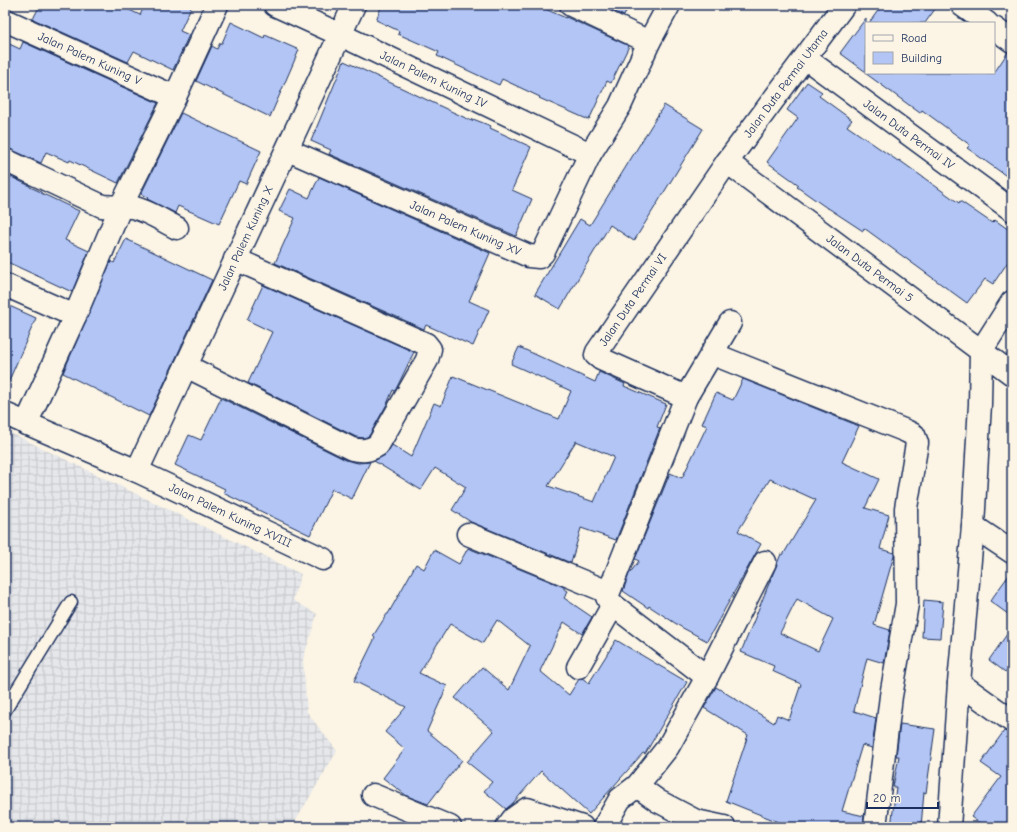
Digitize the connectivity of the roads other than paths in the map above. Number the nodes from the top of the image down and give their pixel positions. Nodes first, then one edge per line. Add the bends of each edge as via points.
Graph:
1 (217, 5) edge
2 (275, 5) edge
3 (354, 5) edge
4 (571, 5) edge
5 (669, 5) edge
6 (844, 5) edge
7 (962, 5) edge
8 (5, 20) edge
9 (986, 22) edge
10 (995, 29) edge
11 (341, 35) junction
12 (1012, 41) edge
13 (649, 42) junction
14 (805, 58) junction
15 (175, 97) junction
16 (288, 150) junction
17 (590, 154) junction
18 (5, 160) edge
19 (727, 162) junction
20 (122, 206) junction
21 (1012, 210) edge
22 (177, 228) dead end
23 (235, 259) junction
24 (5, 285) edge
25 (1012, 302) edge
26 (75, 316) junction
27 (730, 323) dead end
28 (981, 351) junction
29 (713, 354) junction
30 (186, 366) junction
31 (1012, 374) edge
32 (686, 397) junction
33 (5, 414) edge
34 (26, 424) junction
35 (137, 471) junction
36 (973, 526) junction
37 (468, 534) dead end
38 (1012, 552) edge
39 (323, 559) dead end
40 (765, 562) dead end
41 (611, 599) junction
42 (71, 602) dead end
43 (578, 667) dead end
44 (707, 677) junction
45 (959, 683) junction
46 (5, 710) edge
47 (1012, 721) edge
48 (637, 786) junction
49 (373, 795) dead end
50 (450, 827) edge
51 (507, 827) edge
52 (582, 827) edge
53 (604, 827) edge
54 (724, 827) edge
55 (874, 827) edge
56 (950, 827) edge

1 - 15 street
2 - 11 street, Jalan Palem Kuning IV
3 - 11 street, Jalan Palem Kuning X
4 - 13 street
5 - 13 street, Jalan Palem Kuning XV
6 - 14 street, Jalan Duta Permai Utama
7 - 9 street
8 - 15 street, Jalan Palem Kuning V
10 - 12 street
11 - 16 street, Jalan Palem Kuning X
11 - 17 street, Jalan Palem Kuning IV
13 - 17 street, Jalan Palem Kuning XV via 620,106
14 - 19 street, Jalan Duta Permai Utama
14 - 21 street, Jalan Duta Permai IV
15 - 20 street
16 - 17 street, Jalan Palem Kuning XV via 535,257 543,254
16 - 23 street, Jalan Palem Kuning X
18 - 20 street via 102,206
19 - 28 street, Jalan Duta Permai 5
19 - 32 street, Jalan Duta Permai VI via 596,355
20 - 22 street via 132,207
20 - 26 street
23 - 30 street, Jalan Palem Kuning X
23 - 30 street via 426,344 430,349 427,360 378,445 371,450 352,449
24 - 26 street
25 - 28 street
26 - 34 street
27 - 29 street
28 - 31 street, Jalan Duta Permai 5
28 - 36 street
29 - 32 street
29 - 55 street via 906,431 914,435 917,443 906,508 907,604 891,696
30 - 35 street, Jalan Palem Kuning X
32 - 41 street
33 - 34 street, Jalan Palem Kuning XVIII
34 - 35 street, Jalan Palem Kuning XVIII
35 - 39 street, Jalan Palem Kuning XVIII
36 - 38 street
36 - 45 street
37 - 41 street
40 - 44 street
41 - 43 street
41 - 44 street
42 - 46 lane
44 - 48 street via 668,747
45 - 47 street
45 - 56 street
48 - 53 street via 620,798
48 - 54 street via 658,801 696,821
49 - 50 street
51 - 52 street via 527,809

